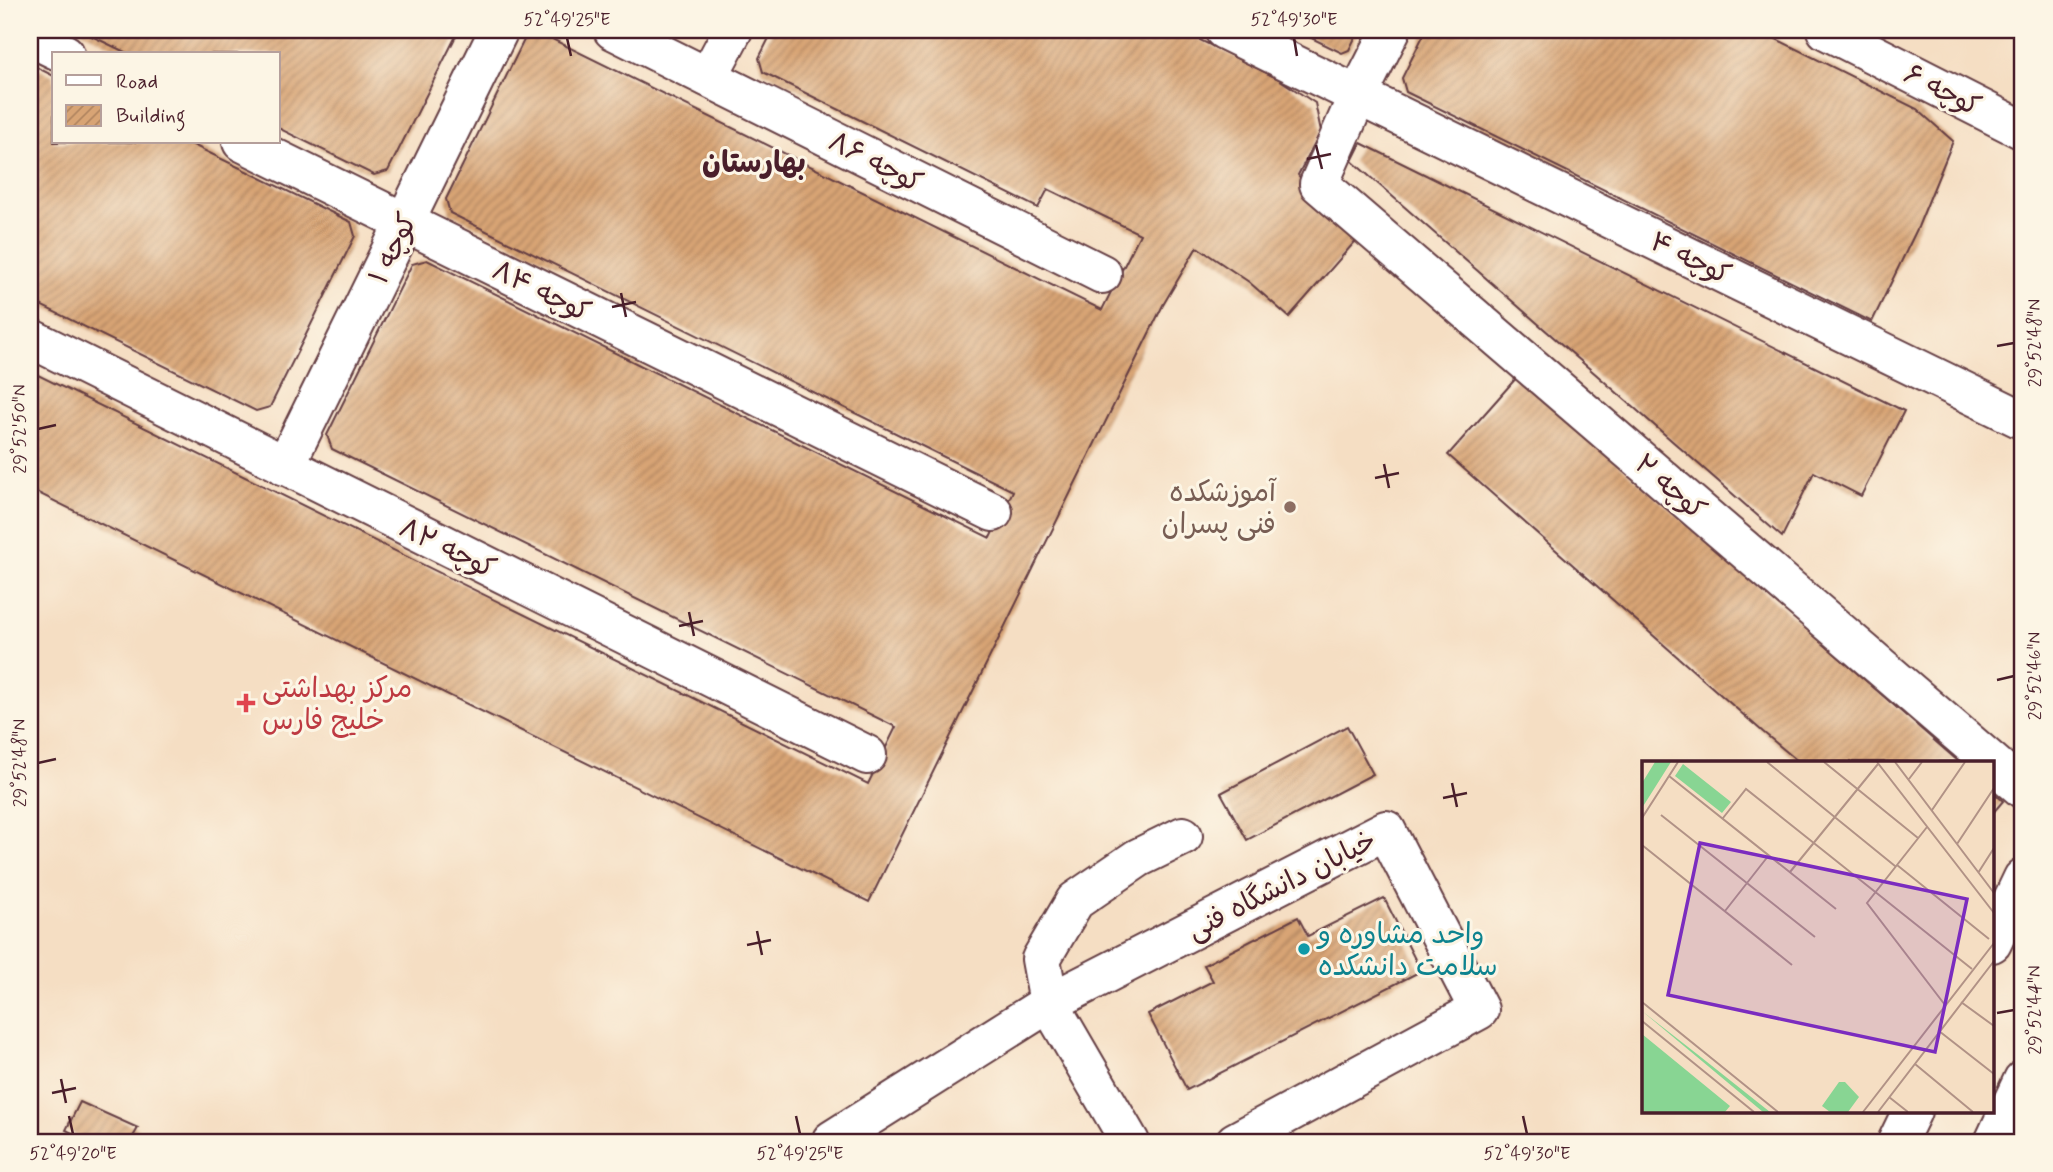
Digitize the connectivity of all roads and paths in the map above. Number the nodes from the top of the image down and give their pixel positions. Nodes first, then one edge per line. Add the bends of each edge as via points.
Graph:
1 (499, 30) edge
2 (613, 30) edge
3 (733, 30) edge
4 (1224, 30) edge
5 (1391, 30) edge
6 (1826, 30) edge
7 (30, 37) edge
8 (61, 52) edge
9 (708, 77) junction
10 (1358, 95) junction
11 (2023, 130) edge
12 (246, 144) edge
13 (404, 222) junction
14 (1102, 274) dead end
15 (30, 338) edge
16 (2023, 420) edge
17 (285, 466) junction
18 (993, 512) dead end
19 (867, 755) dead end
20 (1990, 761) edge
21 (1994, 764) edge
22 (2023, 789) edge
23 (1183, 836) dead end
24 (2023, 877) edge
25 (1994, 939) edge
26 (1049, 1003) junction
27 (2023, 1080) edge
28 (1912, 1112) edge
29 (832, 1142) edge
30 (1129, 1142) edge
31 (1235, 1142) edge
32 (1897, 1142) edge
33 (1994, 1142) edge

1 - 13 street, کوچه ۱
2 - 9 street, کوچه ۸۶
3 - 9 street
4 - 10 street, کوچه ۴
5 - 10 street
6 - 11 street, کوچه ۶
7 - 8 street
9 - 14 street, کوچه ۸۶
10 - 16 street, کوچه ۴
10 - 20 street, کوچه ۲ via 1319,184
12 - 13 street, کوچه ۸۴
13 - 17 street, کوچه ۱
13 - 18 street, کوچه ۸۴
15 - 17 street, کوچه ۸۲
17 - 19 street, کوچه ۸۲
21 - 22 street, کوچه ۲
23 - 26 street via 1138,858 1075,901 1041,959
24 - 25 street
26 - 29 street, خیابان دانشگاه فنی
26 - 30 street
26 - 31 street, خیابان دانشگاه فنی via 1386,830 1479,1010
27 - 33 street
28 - 32 street

